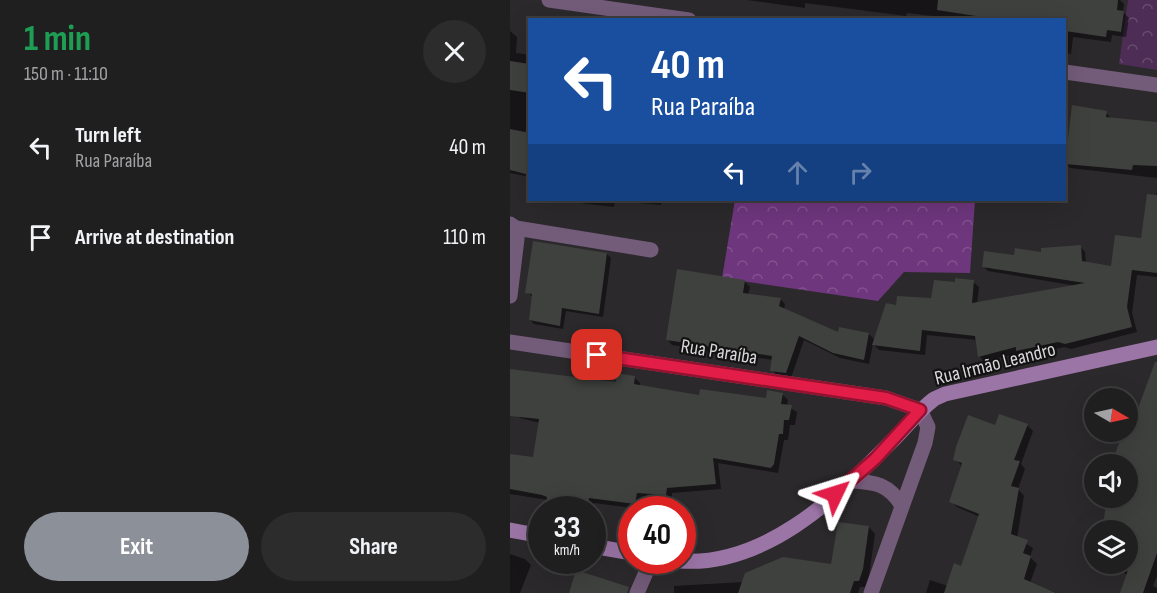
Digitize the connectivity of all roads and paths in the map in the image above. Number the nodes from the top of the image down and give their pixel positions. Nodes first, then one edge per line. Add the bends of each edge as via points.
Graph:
1 (549, 0) edge
2 (675, 18) edge
3 (1066, 72) edge
4 (1157, 85) edge
5 (513, 226) edge
6 (651, 250) dead end
7 (510, 296) edge
8 (510, 342) edge
9 (1157, 347) edge
10 (920, 410) junction
11 (851, 481) junction
12 (902, 506) junction
13 (510, 530) edge
14 (528, 533) edge
15 (696, 561) edge
16 (645, 574) edge
17 (637, 593) edge
18 (871, 593) edge

1 - 2 street
3 - 4 street
5 - 6 street
5 - 7 street via 516,253
8 - 10 street, Rua Paraíba via 880,397
9 - 10 street, Rua Irmão Leandro via 945,394
10 - 11 street, Rua Irmão Leandro
10 - 12 street via 926,419 927,435
11 - 12 street via 886,488
11 - 15 street, Rua Irmão Leandro via 798,523 756,546 710,561
12 - 18 street
13 - 14 street
16 - 17 street

